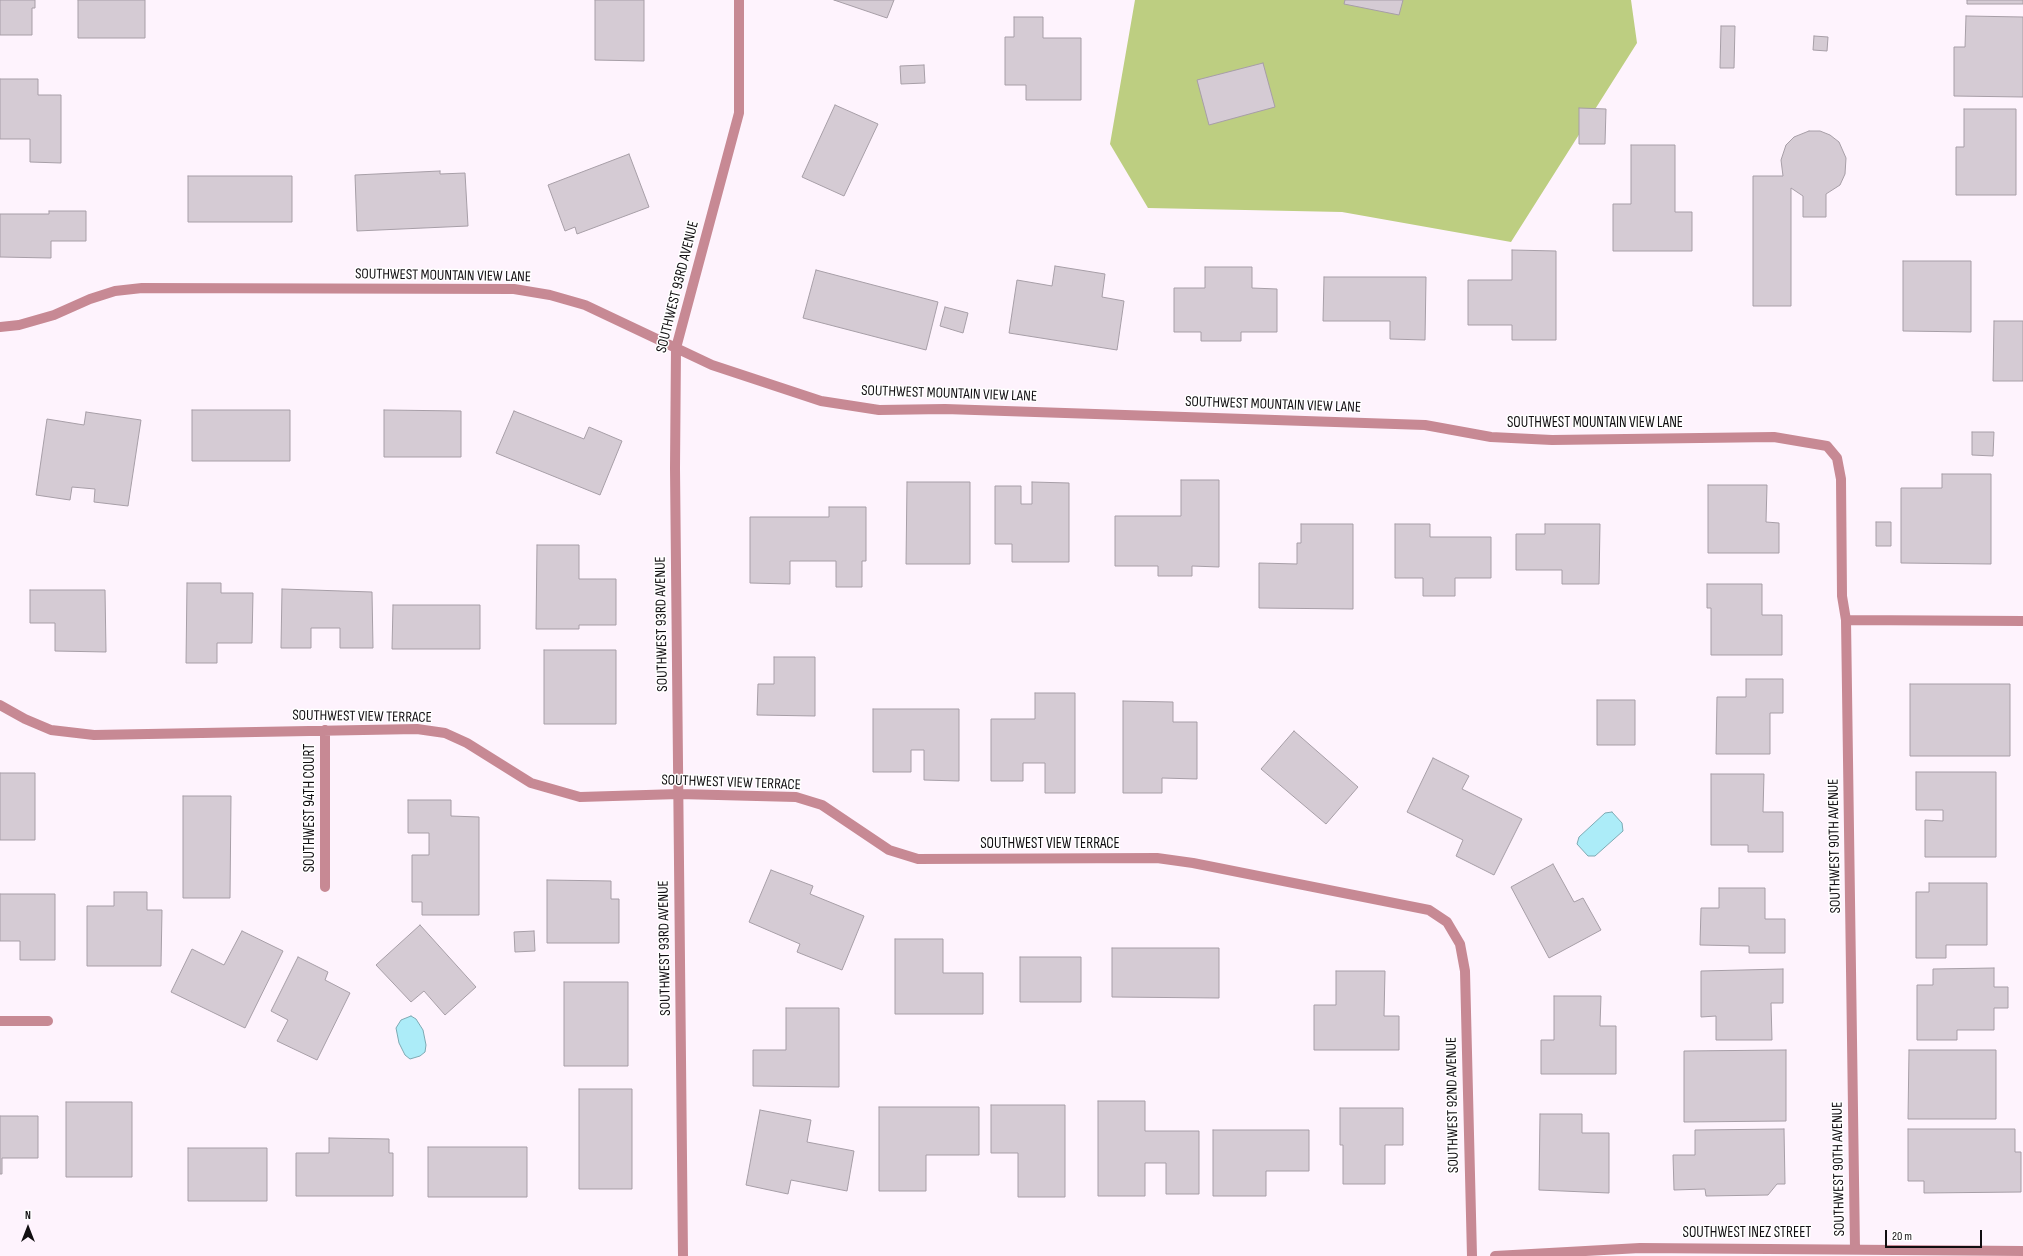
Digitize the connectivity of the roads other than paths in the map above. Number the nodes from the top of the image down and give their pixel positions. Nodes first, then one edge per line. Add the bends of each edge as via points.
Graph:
1 (739, 0) edge
2 (0, 327) edge
3 (676, 348) junction
4 (1827, 446) joint
5 (1846, 620) junction
6 (2023, 621) edge
7 (0, 705) edge
8 (325, 730) junction
9 (679, 794) junction
10 (324, 887) dead end
11 (1462, 953) joint
12 (0, 1021) edge
13 (48, 1021) dead end
14 (1855, 1249) junction
15 (2023, 1251) edge
16 (683, 1256) edge
17 (1472, 1256) edge
18 (1495, 1256) edge

1 - 3 street, SOUTHWEST 93RD AVENUE via 739,113
2 - 3 street, SOUTHWEST MOUNTAIN VIEW LANE via 20,325 54,315 115,291 142,288 514,290 550,295 586,305
3 - 4 street, SOUTHWEST MOUNTAIN VIEW LANE via 712,365 821,401 879,410 944,409 1425,424 1491,437 1552,440 1774,438
3 - 9 street, SOUTHWEST 93RD AVENUE
4 - 5 street, SOUTHWEST 90TH AVENUE via 1837,458 1841,478 1842,596
5 - 6 street
5 - 14 street, SOUTHWEST 90TH AVENUE
7 - 8 street, SOUTHWEST VIEW TERRACE via 51,730 94,734
8 - 9 street, SOUTHWEST VIEW TERRACE via 417,729 445,733 467,743 531,783 580,797
8 - 10 street, SOUTHWEST 94TH COURT
9 - 11 street, SOUTHWEST VIEW TERRACE via 796,797 822,805 889,850 918,859 1157,858 1400,904 1429,910 1447,922 1460,944
9 - 16 street, SOUTHWEST 93RD AVENUE
11 - 17 street, SOUTHWEST 92ND AVENUE
12 - 13 street
14 - 15 street, SOUTHWEST INEZ STREET
14 - 18 street, SOUTHWEST INEZ STREET via 1640,1248

